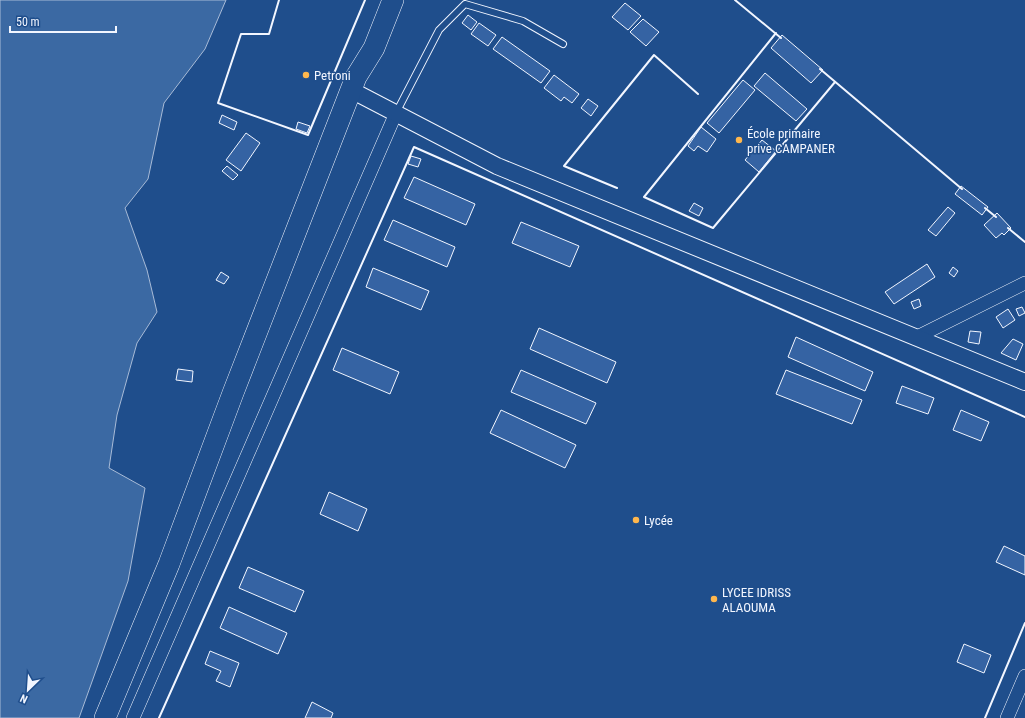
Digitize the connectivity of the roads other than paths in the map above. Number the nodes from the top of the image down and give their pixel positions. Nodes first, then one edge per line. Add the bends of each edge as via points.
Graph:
1 (379, 0) edge
2 (393, 0) edge
3 (563, 44) dead end
4 (354, 84) junction
5 (396, 113) junction
6 (1025, 283) edge
7 (915, 338) junction
8 (1025, 382) edge
9 (1025, 676) edge
10 (105, 718) edge
11 (133, 718) edge
12 (1007, 718) edge

1 - 4 highway via 360,48
2 - 4 highway via 374,48
3 - 5 lane via 523,21 465,4 440,30
4 - 5 street
4 - 10 highway via 169,564
5 - 7 street via 497,166
5 - 11 street
6 - 7 street
7 - 8 street
9 - 12 street

